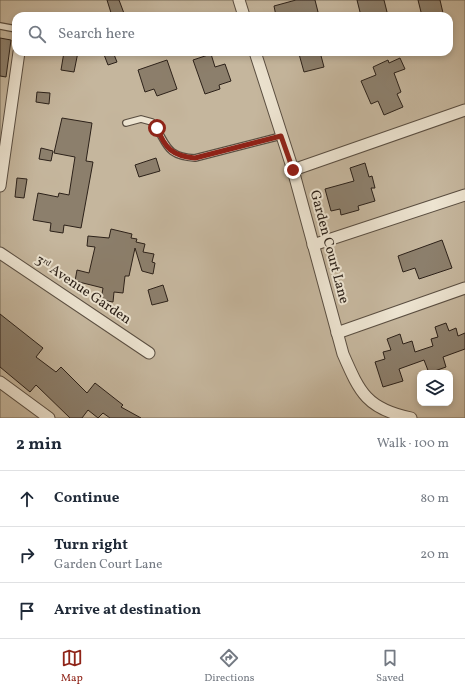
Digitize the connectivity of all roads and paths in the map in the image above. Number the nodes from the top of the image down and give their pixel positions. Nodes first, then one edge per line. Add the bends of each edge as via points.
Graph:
1 (239, 0) edge
2 (243, 12) edge
3 (0, 26) edge
4 (12, 28) edge
5 (18, 56) edge
6 (256, 56) edge
7 (465, 110) edge
8 (126, 123) dead end
9 (281, 136) junction
10 (293, 170) junction
11 (0, 186) edge
12 (465, 195) edge
13 (313, 245) junction
14 (0, 253) edge
15 (465, 288) edge
16 (337, 333) junction
17 (149, 353) dead end
18 (0, 382) edge
19 (49, 418) edge
20 (411, 418) edge

1 - 2 street
3 - 4 lane
5 - 11 street
6 - 9 street, Garden Court Lane
7 - 10 street
8 - 9 lane via 141,119 152,122 163,142 181,157 195,158
9 - 10 street, Garden Court Lane
10 - 13 street, Garden Court Lane
12 - 13 street
13 - 16 street, Garden Court Lane
14 - 17 street, 3ʳᵈ Avenue Garden
15 - 16 street
16 - 20 street, Garden Court Lane via 353,377 369,401 392,414
18 - 19 street

